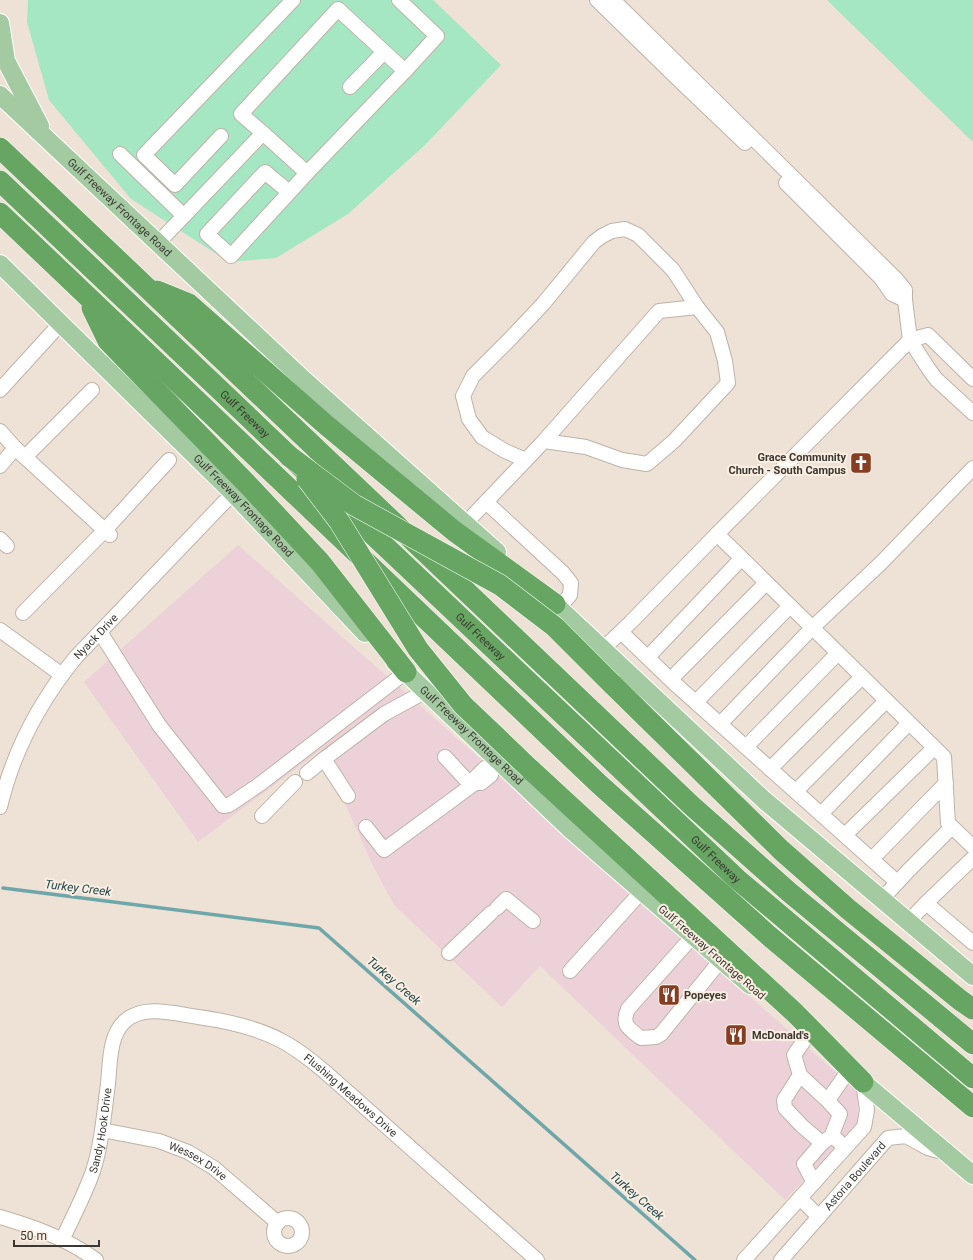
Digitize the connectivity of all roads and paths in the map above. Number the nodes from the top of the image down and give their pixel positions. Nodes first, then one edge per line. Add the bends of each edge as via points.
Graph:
1 (293, 0) edge
2 (399, 0) edge
3 (607, 2) edge
4 (0, 23) edge
5 (384, 52) junction
6 (405, 71) junction
7 (350, 87) dead end
8 (0, 95) edge
9 (263, 133) junction
10 (221, 136) dead end
11 (47, 139) junction
12 (0, 148) edge
13 (120, 154) dead end
14 (307, 173) junction
15 (0, 181) edge
16 (289, 192) junction
17 (0, 213) edge
18 (184, 216) junction
19 (158, 243) junction
20 (0, 264) edge
21 (147, 288) junction
22 (84, 294) junction
23 (697, 307) junction
24 (60, 324) junction
25 (910, 340) junction
26 (973, 379) edge
27 (0, 390) edge
28 (92, 390) dead end
29 (973, 413) edge
30 (0, 431) edge
31 (544, 441) junction
32 (20, 453) junction
33 (289, 456) junction
34 (169, 460) dead end
35 (526, 460) junction
36 (0, 466) edge
37 (973, 468) edge
38 (233, 493) junction
39 (486, 502) junction
40 (465, 524) junction
41 (108, 533) junction
42 (716, 534) junction
43 (741, 558) junction
44 (766, 583) junction
45 (557, 606) junction
46 (790, 606) junction
47 (23, 613) dead end
48 (812, 628) junction
49 (0, 630) edge
50 (100, 632) junction
51 (621, 632) junction
52 (603, 649) junction
53 (838, 653) junction
54 (648, 658) junction
55 (406, 672) junction
56 (62, 675) junction
57 (862, 677) junction
58 (671, 679) junction
59 (426, 691) junction
60 (886, 700) junction
61 (696, 702) junction
62 (909, 723) junction
63 (720, 724) junction
64 (746, 747) junction
65 (934, 748) junction
66 (445, 757) dead end
67 (324, 759) junction
68 (496, 765) junction
69 (770, 769) junction
70 (307, 773) dead end
71 (295, 782) dead end
72 (946, 783) junction
73 (473, 784) junction
74 (796, 791) junction
75 (348, 796) dead end
76 (0, 808) edge
77 (821, 814) junction
78 (262, 816) dead end
79 (366, 827) dead end
80 (952, 827) junction
81 (845, 835) junction
82 (973, 847) edge
83 (973, 858) edge
84 (872, 859) junction
85 (897, 882) junction
86 (642, 891) junction
87 (882, 899) junction
88 (926, 903) junction
89 (533, 921) dead end
90 (908, 922) junction
91 (694, 936) junction
92 (973, 943) edge
93 (450, 953) dead end
94 (722, 960) junction
95 (570, 970) dead end
96 (973, 976) edge
97 (973, 1009) edge
98 (127, 1020) joint
99 (808, 1035) junction
100 (973, 1044) edge
101 (800, 1075) junction
102 (856, 1076) junction
103 (973, 1078) edge
104 (828, 1100) junction
105 (973, 1108) edge
106 (102, 1130) junction
107 (827, 1139) junction
108 (845, 1148) junction
109 (947, 1153) junction
110 (973, 1175) edge
111 (814, 1183) junction
112 (800, 1198) junction
113 (0, 1217) edge
114 (819, 1217) junction
115 (278, 1223) dead end
116 (62, 1240) junction
117 (96, 1260) edge
118 (537, 1260) edge
119 (744, 1260) edge
120 (781, 1260) edge

1 - 10 street via 144,154 175,185
2 - 6 street via 437,36
3 - 25 street via 897,280 905,290
4 - 11 main road via 6,61
5 - 6 street
5 - 7 street
5 - 9 street via 338,10 241,114
6 - 14 street
8 - 11 main road, Gulf Freeway Frontage Road
9 - 14 street
9 - 18 street
11 - 19 main road, Gulf Freeway Frontage Road
12 - 21 highway, Gulf Freeway
13 - 18 street
14 - 16 street
15 - 33 highway, Gulf Freeway
16 - 16 street via 231,256 207,234 266,172
17 - 22 highway, Gulf Freeway
18 - 19 street
19 - 40 main road, Gulf Freeway Frontage Road via 304,380
20 - 24 main road, Gulf Freeway Frontage Road
21 - 45 highway via 190,304 326,425 448,526
21 - 100 highway, Gulf Freeway via 691,805 789,892
22 - 55 highway via 108,341 320,562
22 - 105 highway, Gulf Freeway via 600,785 768,934
23 - 31 street via 659,311
23 - 31 street via 717,332 728,383 674,441 647,464 622,460 586,447
23 - 35 street via 673,270 638,235 625,229 612,231 594,242 543,304 473,376 463,396 469,419 482,438
24 - 27 street
24 - 38 main road, Gulf Freeway Frontage Road
25 - 26 street via 928,335
25 - 29 street via 936,379
25 - 42 street
28 - 32 street
30 - 32 street
31 - 35 street
32 - 36 street
32 - 41 street
33 - 97 highway, bridge via 354,506 500,586 555,627 781,850
33 - 102 highway, bridge via 339,521 418,649 464,705 795,1013
33 - 103 highway, Gulf Freeway, bridge via 737,879
34 - 41 street
35 - 39 street
37 - 48 street via 881,563
38 - 50 street, Nyack Drive
38 - 55 main road, Gulf Freeway Frontage Road
39 - 40 street
39 - 45 street via 571,583 570,595
40 - 45 main road, Gulf Freeway Frontage Road
41 - 47 street
42 - 43 street
42 - 51 street
43 - 44 street
43 - 54 street
44 - 46 street
44 - 58 street
45 - 52 main road, Gulf Freeway Frontage Road
46 - 48 street
46 - 61 street
48 - 53 street
48 - 63 street
49 - 56 street
50 - 55 street via 159,725 223,806 229,805 260,784
50 - 56 street, Nyack Drive
51 - 52 street
51 - 54 street
52 - 87 main road, Gulf Freeway Frontage Road via 764,800
53 - 57 street
53 - 64 street
54 - 58 street
55 - 59 main road, Gulf Freeway Frontage Road
56 - 76 street, Nyack Drive via 42,704 20,749
57 - 60 street
57 - 69 street
58 - 61 street
59 - 67 street via 384,714
59 - 68 main road, Gulf Freeway Frontage Road
60 - 62 street
60 - 74 street
61 - 63 street
62 - 65 street
62 - 77 street
63 - 64 street
64 - 69 street
65 - 72 street via 944,757
65 - 81 street
66 - 73 street
67 - 70 street
67 - 75 street
68 - 73 street via 486,768 476,777
68 - 86 main road, Gulf Freeway Frontage Road
69 - 74 street
71 - 78 street
72 - 80 street via 948,823
72 - 84 street
73 - 79 street via 384,850
74 - 77 street
77 - 81 street
80 - 82 street
80 - 85 street
81 - 84 street
83 - 88 street
84 - 85 street
85 - 87 street
86 - 91 main road, Gulf Freeway Frontage Road
86 - 95 street
87 - 90 main road, Gulf Freeway Frontage Road
88 - 90 street
88 - 92 street
89 - 93 street via 506,899
90 - 96 main road, Gulf Freeway Frontage Road
91 - 94 main road, Gulf Freeway Frontage Road
91 - 94 street via 626,1014 629,1029 641,1038 661,1034
94 - 99 main road, Gulf Freeway Frontage Road
98 - 106 street, Sandy Hook Drive via 118,1029 113,1044
98 - 118 street, Flushing Meadows Drive via 139,1014 161,1012 253,1028 282,1041 309,1058
99 - 101 street via 794,1055
99 - 102 main road, Gulf Freeway Frontage Road
101 - 104 street
101 - 107 street via 784,1100 785,1108 802,1126
102 - 104 street
102 - 108 street via 868,1110 864,1127
102 - 109 main road, Gulf Freeway Frontage Road
104 - 107 street via 840,1114
106 - 115 street, Wessex Drive via 159,1141 188,1152 214,1168
106 - 116 street, Sandy Hook Drive via 93,1171
107 - 108 street
107 - 111 street via 804,1164
108 - 111 street
109 - 110 main road, Gulf Freeway Frontage Road
109 - 114 street, Astoria Boulevard via 928,1148 906,1136 888,1138
111 - 112 street
112 - 114 street
112 - 119 street
113 - 116 street
114 - 120 street, Astoria Boulevard
116 - 117 street

